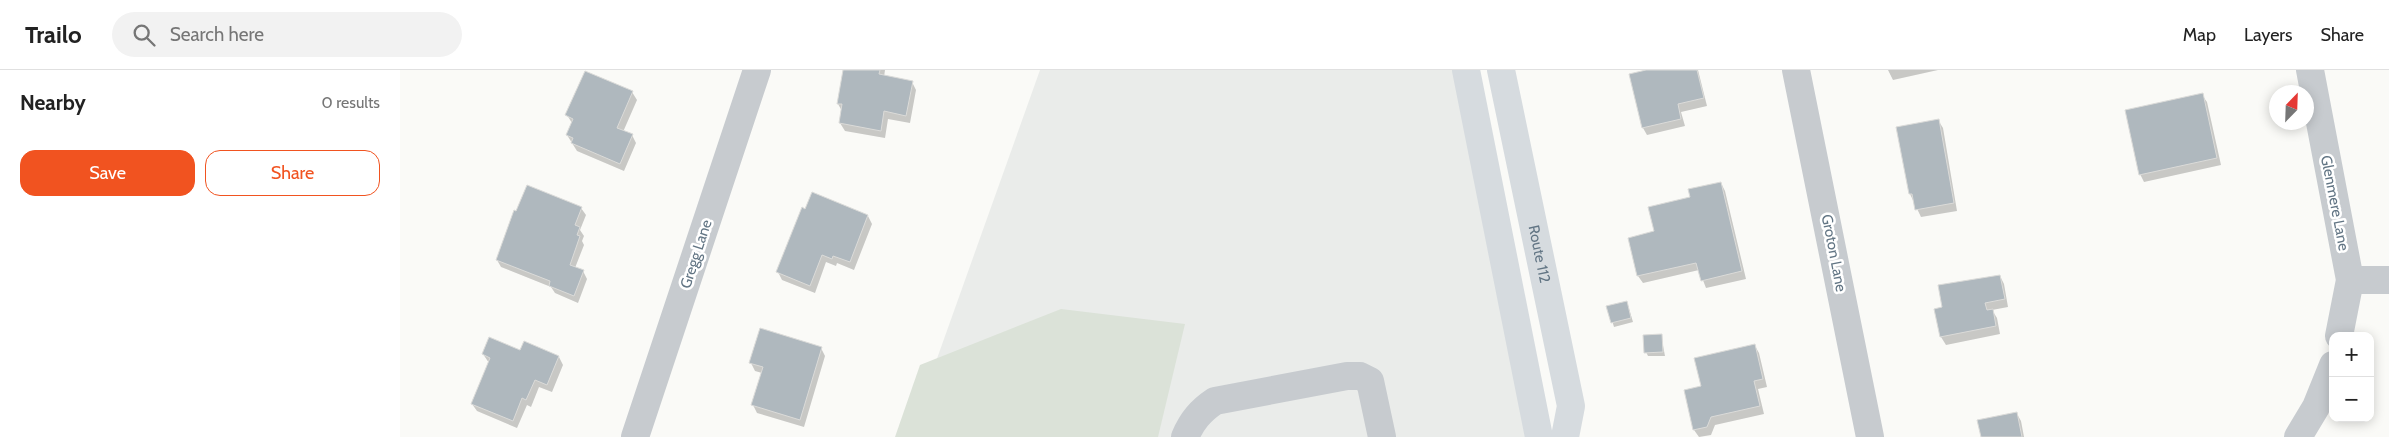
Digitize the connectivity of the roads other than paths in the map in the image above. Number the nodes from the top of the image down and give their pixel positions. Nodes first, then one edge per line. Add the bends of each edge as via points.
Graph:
1 (757, 70) edge
2 (1466, 70) edge
3 (1501, 70) edge
4 (1796, 70) edge
5 (2310, 70) edge
6 (2350, 280) junction
7 (2389, 280) edge
8 (2340, 332) edge
9 (2329, 375) edge
10 (635, 437) edge
11 (1185, 437) edge
12 (1382, 437) edge
13 (1539, 437) edge
14 (1565, 437) edge
15 (1870, 437) edge
16 (2298, 437) edge

1 - 10 street, Gregg Lane
2 - 13 main road
3 - 14 main road, Route 112 via 1571,406
4 - 15 street, Groton Lane
5 - 6 street, Glenmere Lane
6 - 7 street
6 - 8 street, Glenmere Lane
9 - 16 street via 2316,407
11 - 12 street via 1201,410 1215,401 1347,376 1360,376 1370,381

